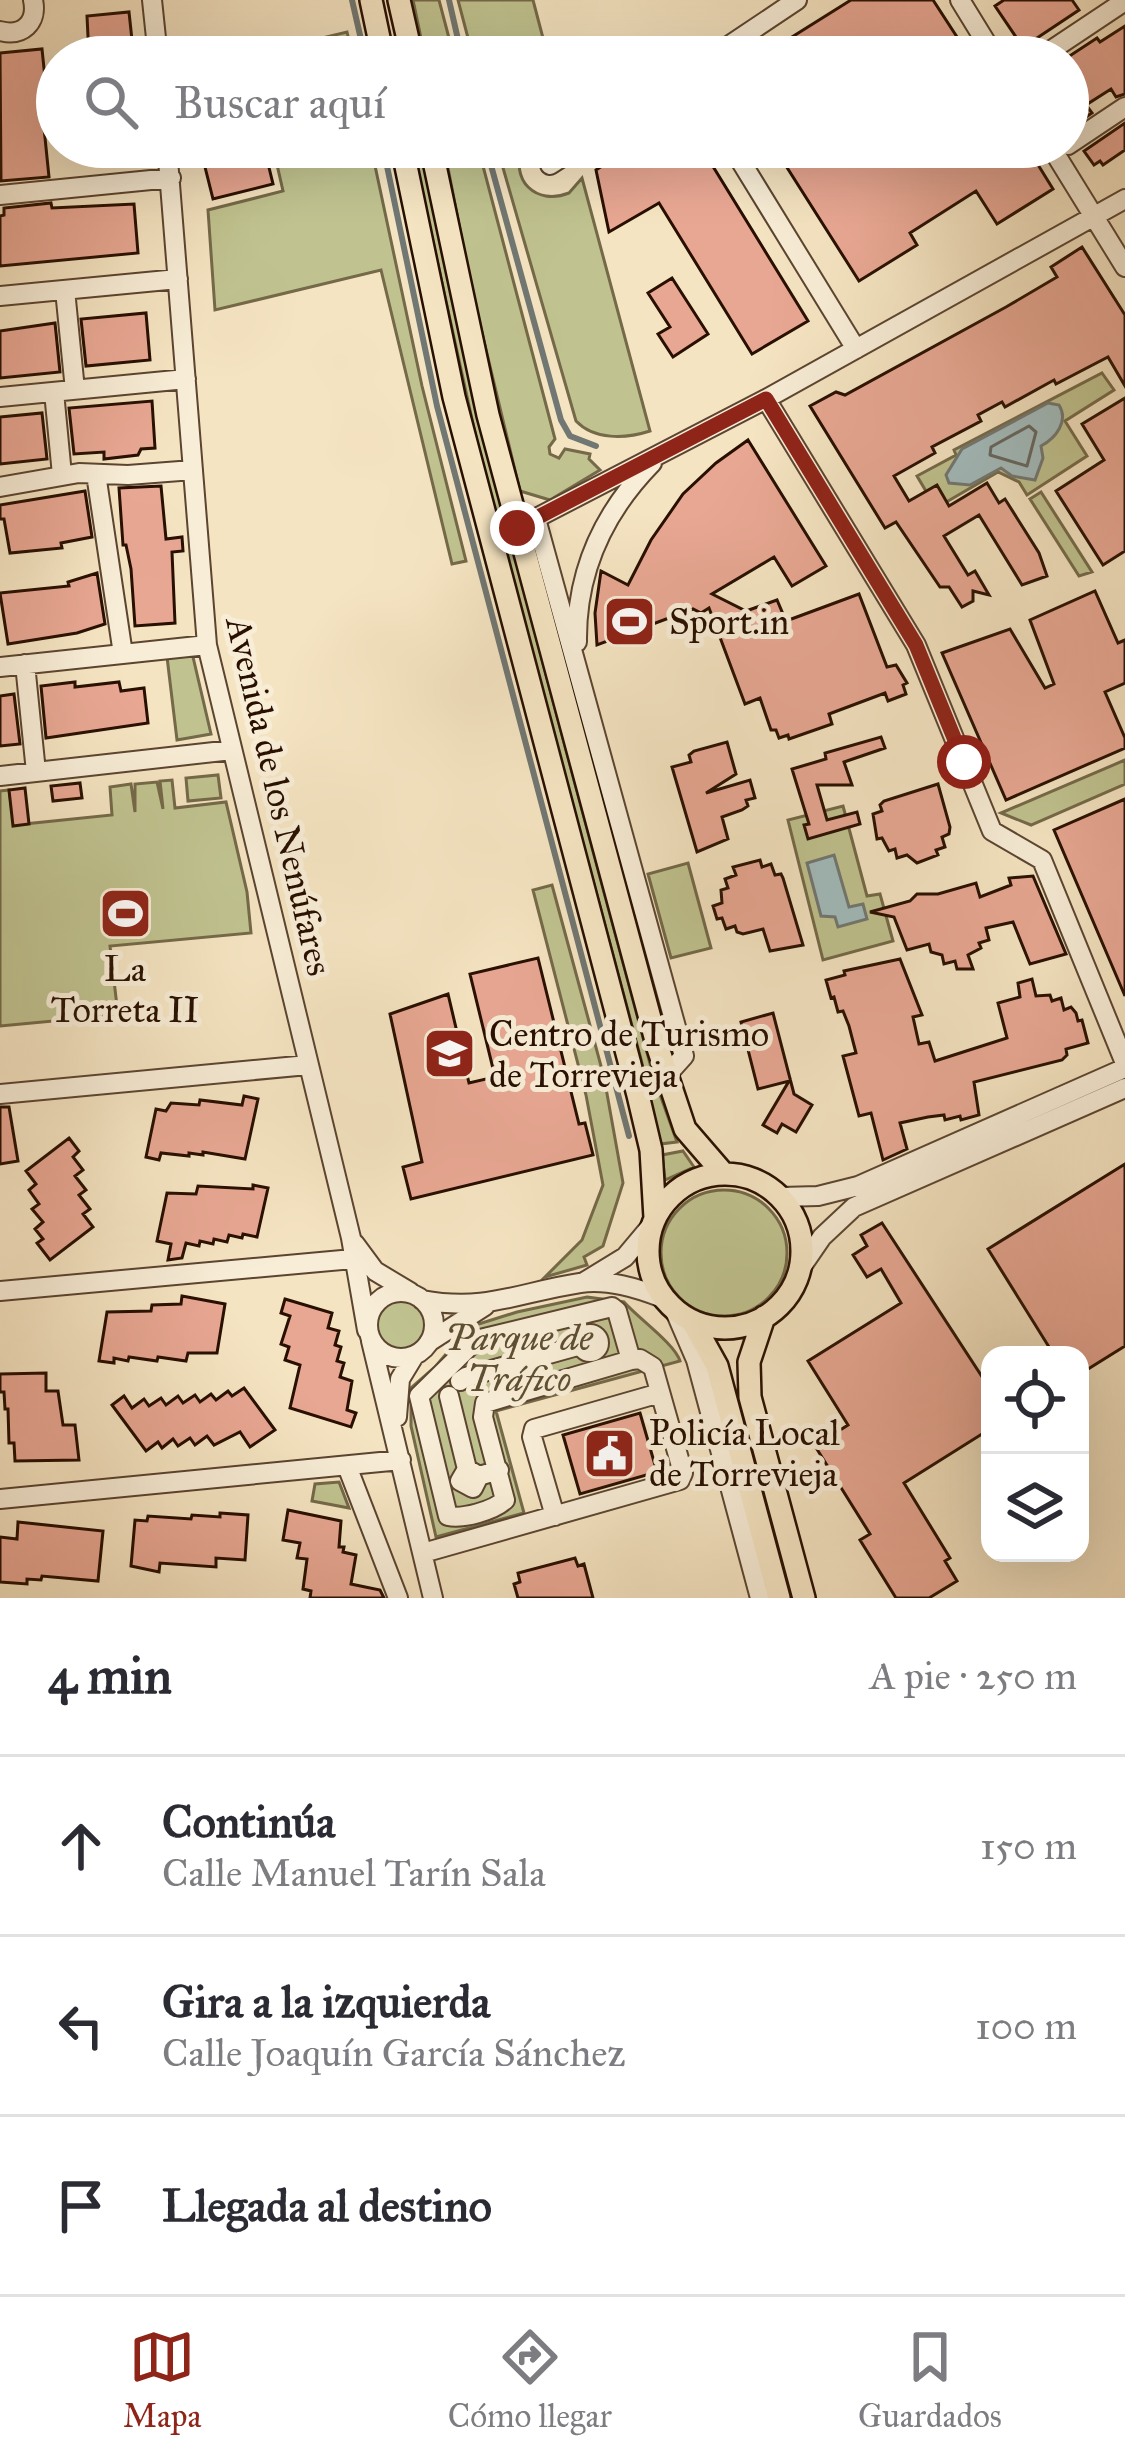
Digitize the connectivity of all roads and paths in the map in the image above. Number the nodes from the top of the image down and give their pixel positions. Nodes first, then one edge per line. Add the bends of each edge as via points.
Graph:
1 (33, 0) edge
2 (152, 0) edge
3 (371, 0) edge
4 (399, 0) edge
5 (797, 0) edge
6 (964, 1) edge
7 (1125, 1) edge
8 (0, 31) edge
9 (156, 36) edge
10 (379, 36) edge
11 (407, 36) edge
12 (743, 36) edge
13 (983, 36) edge
14 (1072, 36) edge
15 (1125, 107) edge
16 (1089, 130) edge
17 (170, 168) edge
18 (406, 168) edge
19 (435, 168) edge
20 (745, 168) edge
21 (1070, 168) edge
22 (171, 178) junction
23 (0, 195) edge
24 (1125, 199) edge
25 (1094, 216) junction
26 (1125, 267) edge
27 (178, 279) junction
28 (65, 290) junction
29 (0, 296) edge
30 (856, 349) junction
31 (186, 379) junction
32 (64, 391) junction
33 (0, 398) edge
34 (766, 399) junction
35 (664, 452) junction
36 (193, 470) junction
37 (96, 474) junction
38 (62, 475) junction
39 (0, 487) edge
40 (527, 524) junction
41 (207, 645) junction
42 (123, 654) junction
43 (578, 663) junction
44 (25, 664) junction
45 (0, 667) edge
46 (232, 750) junction
47 (36, 772) junction
48 (0, 776) edge
49 (308, 1065) junction
50 (1125, 1066) edge
51 (667, 1076) junction
52 (1125, 1088) edge
53 (0, 1094) edge
54 (723, 1173) junction
55 (781, 1197) junction
56 (653, 1222) junction
57 (351, 1238) junction
58 (353, 1258) junction
59 (800, 1269) junction
60 (584, 1282) junction
61 (0, 1291) edge
62 (418, 1297) junction
63 (487, 1305) junction
64 (677, 1309) junction
65 (582, 1312) junction
66 (764, 1317) junction
67 (530, 1324) junction
68 (491, 1334) junction
69 (623, 1334) junction
70 (369, 1335) junction
71 (422, 1349) junction
72 (592, 1349) junction
73 (538, 1357) junction
74 (631, 1360) junction
75 (500, 1367) junction
76 (546, 1385) junction
77 (660, 1393) junction
78 (507, 1396) junction
79 (484, 1422) junction
80 (457, 1430) junction
81 (395, 1433) junction
82 (427, 1438) junction
83 (401, 1460) junction
84 (346, 1466) junction
85 (476, 1477) junction
86 (439, 1488) junction
87 (0, 1499) edge
88 (479, 1511) junction
89 (555, 1516) junction
90 (423, 1553) junction
91 (398, 1598) edge
92 (434, 1598) edge
93 (760, 1598) edge
94 (779, 1598) edge
95 (804, 1598) edge

1 - 8 street via 28,26
2 - 9 street
3 - 10 main road
4 - 11 main road
5 - 12 street
6 - 13 street
7 - 14 street
15 - 16 street
17 - 22 street, Avenida de los Nenúfares
18 - 56 main road via 454,397 651,1150
19 - 40 main road via 470,340
20 - 30 street
21 - 25 street
22 - 23 street
22 - 27 street, Avenida de los Nenúfares
24 - 25 street
25 - 26 street
25 - 30 street
27 - 28 street
27 - 31 street, Avenida de los Nenúfares
28 - 29 street
28 - 32 street
30 - 34 street
31 - 32 street
31 - 36 street, Avenida de los Nenúfares
32 - 33 street
32 - 38 street
34 - 35 street
34 - 50 street via 916,645 992,831 1042,860
35 - 40 street
35 - 43 street via 597,538 582,583
36 - 37 street
36 - 41 street, Avenida de los Nenúfares
37 - 38 street
37 - 42 street
38 - 39 street
40 - 43 street
40 - 51 main road
41 - 42 street
41 - 46 street, Avenida de los Nenúfares
42 - 44 street
43 - 51 street via 684,1056
44 - 45 street
44 - 47 street
46 - 47 street
46 - 49 street, Avenida de los Nenúfares
47 - 48 street
49 - 53 street
49 - 57 street, Avenida de los Nenúfares
50 - 55 street via 858,1186
51 - 54 main road via 685,1129
52 - 59 street via 854,1208
54 - 55 main road
54 - 56 main road via 675,1191
55 - 59 main road via 802,1238
56 - 60 street via 625,1257
56 - 64 main road via 650,1268
57 - 58 street, Avenida de los Nenúfares
57 - 62 street, Avenida de los Nenúfares via 375,1270
58 - 61 street
58 - 70 street, Avenida de los Nenúfares
59 - 66 main road
60 - 63 street
60 - 64 street via 627,1286
62 - 63 street
62 - 70 street via 394,1292 376,1302
62 - 71 street via 433,1316
63 - 71 street
64 - 66 main road via 721,1328
64 - 93 street
64 - 94 main road via 717,1366
65 - 67 street
65 - 69 street via 614,1308
65 - 72 street
66 - 95 main road via 749,1362 750,1397
67 - 68 street
67 - 73 street
68 - 75 street
68 - 82 street via 470,1343 419,1396
69 - 72 street
69 - 74 street
70 - 71 street via 394,1358
70 - 81 street, Avenida de los Nenúfares
71 - 81 street, Avenida de los Nenúfares via 400,1379
72 - 73 street
72 - 74 street
72 - 76 street
73 - 75 street
73 - 76 street
74 - 77 street via 653,1367
75 - 78 street
75 - 80 street via 455,1389
76 - 78 street
77 - 89 street via 680,1480
77 - 89 street via 534,1430
78 - 79 street via 485,1403
79 - 80 street
79 - 85 street
80 - 82 street
80 - 85 street
81 - 83 street, Avenida de los Nenúfares
82 - 86 street
83 - 84 street
83 - 90 street, Avenida de los Nenúfares
84 - 87 street
84 - 91 street
85 - 86 street
85 - 88 street
85 - 88 street via 505,1500
86 - 88 street via 448,1516
89 - 90 street
90 - 92 street, Avenida de los Nenúfares

